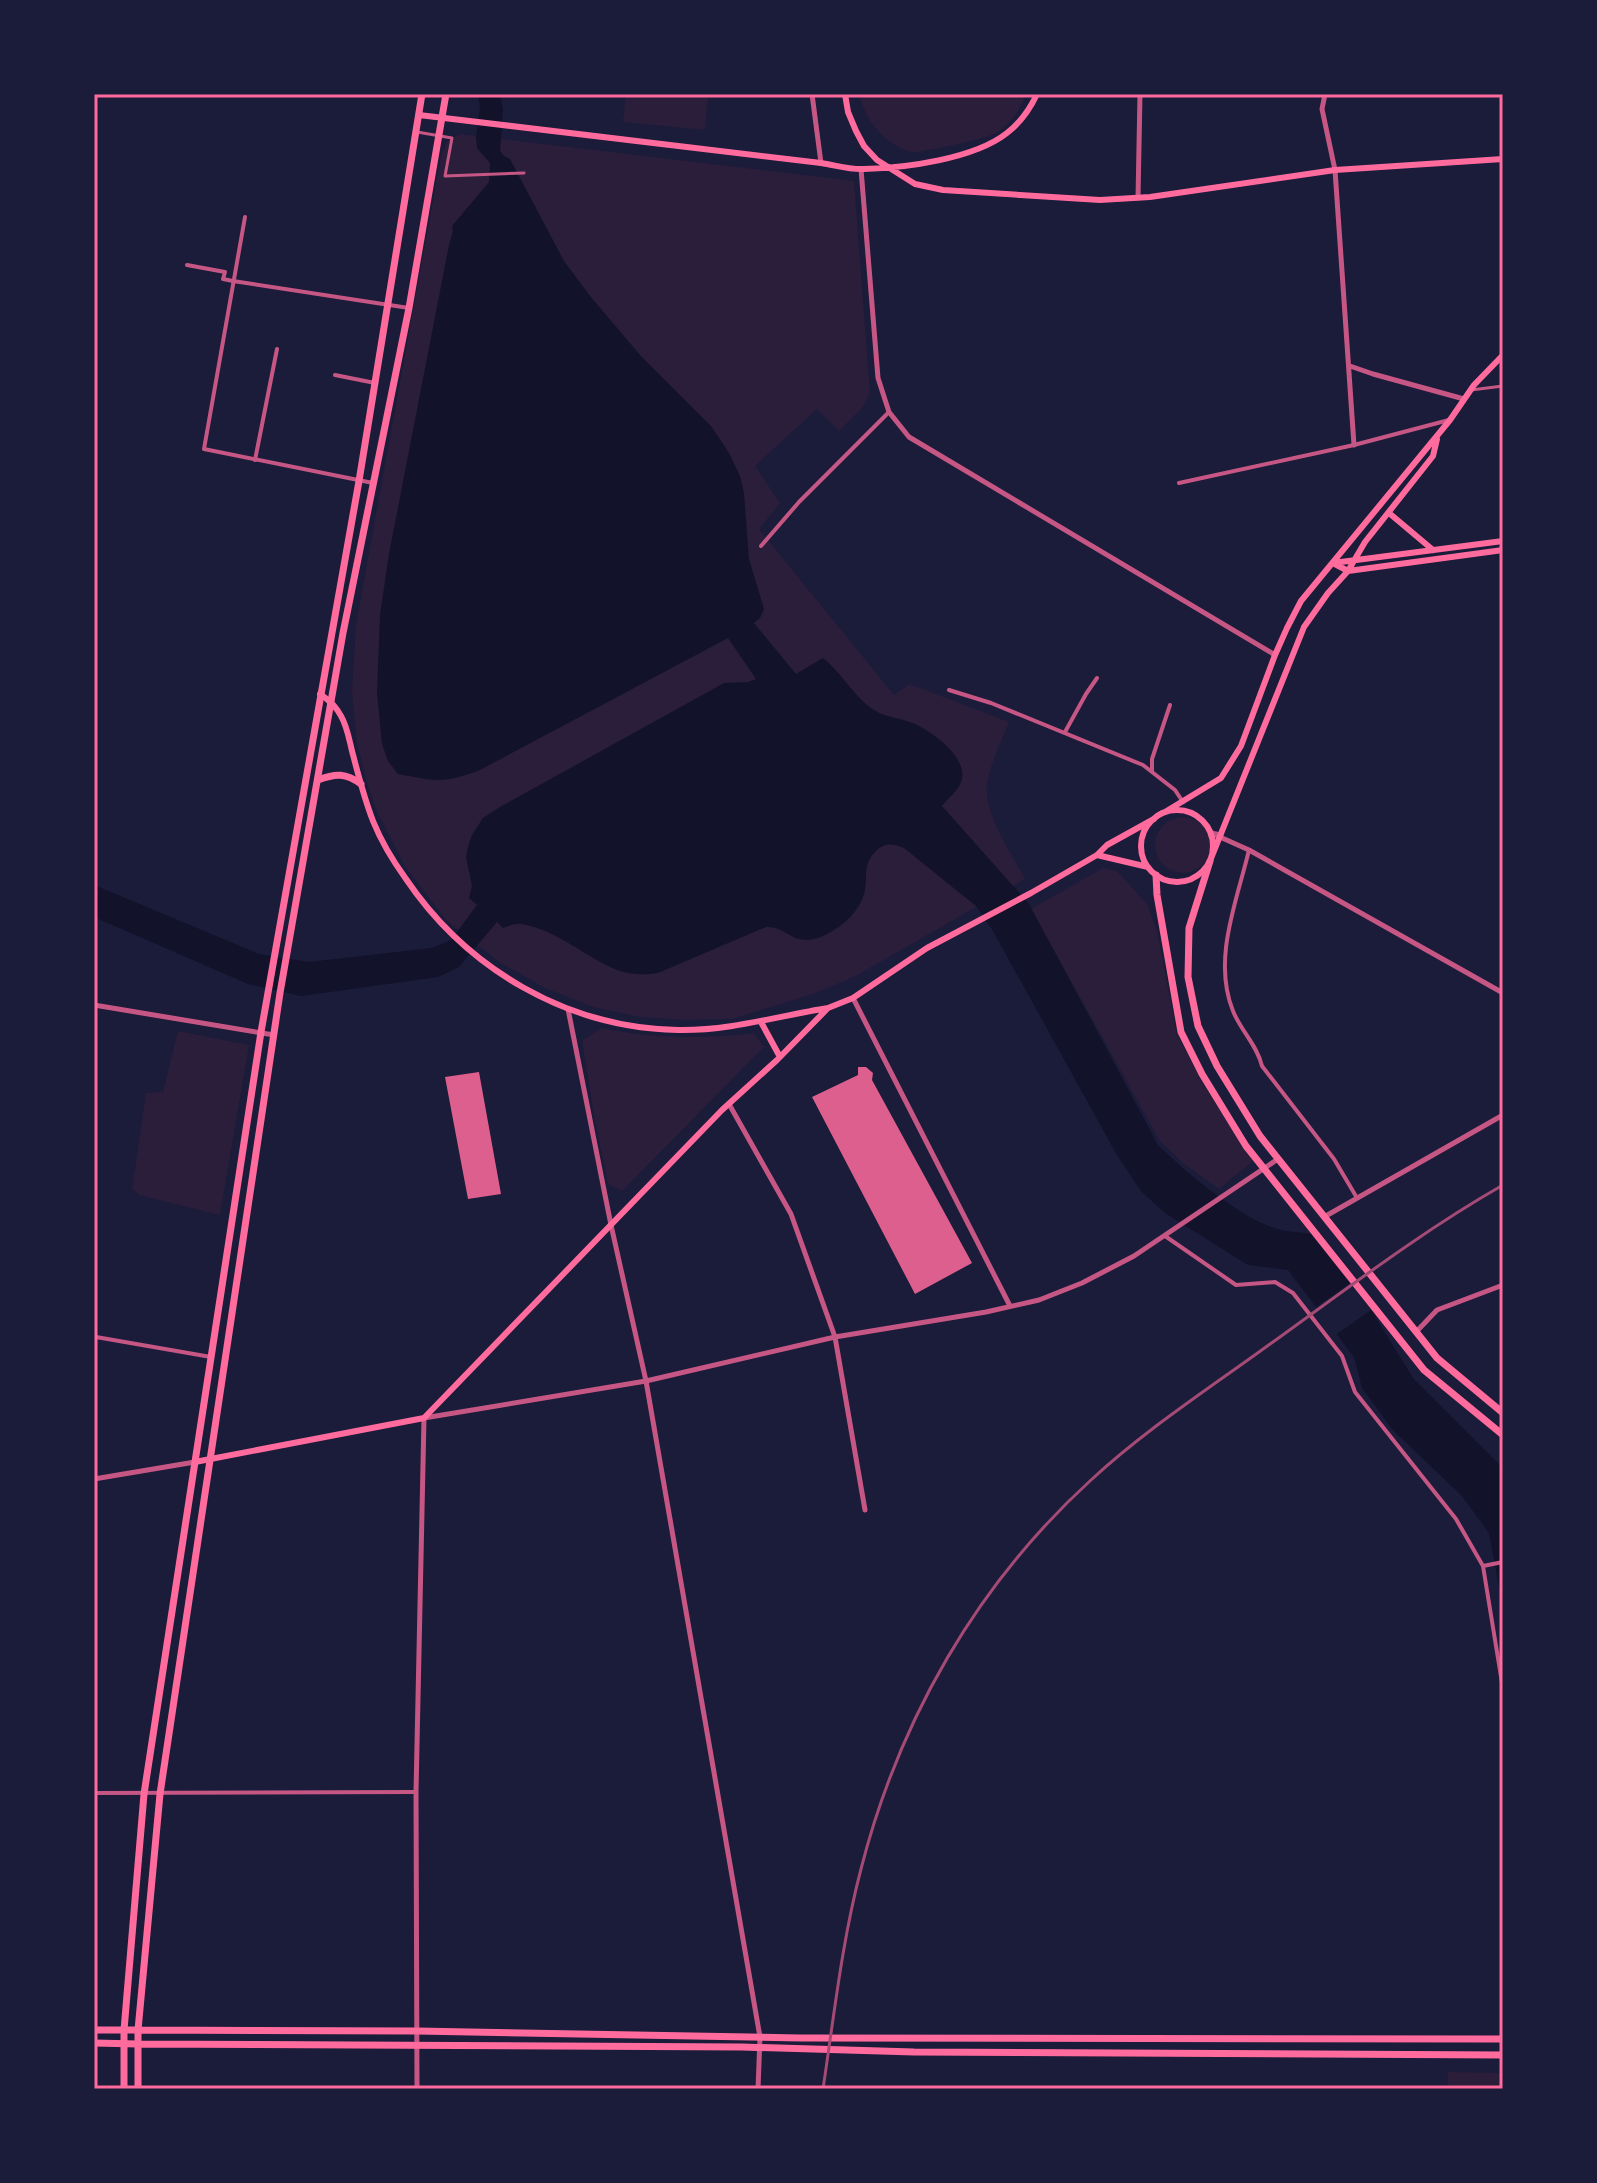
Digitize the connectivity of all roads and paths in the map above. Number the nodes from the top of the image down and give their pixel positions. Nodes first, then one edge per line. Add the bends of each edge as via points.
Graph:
1 (422, 94) edge
2 (446, 94) edge
3 (812, 94) edge
4 (845, 94) edge
5 (1037, 94) edge
6 (1140, 94) edge
7 (1325, 94) edge
8 (419, 115) junction
9 (442, 118) junction
10 (416, 132) junction
11 (439, 136) junction
12 (1503, 159) edge
13 (821, 163) junction
14 (861, 169) junction
15 (1335, 170) junction
16 (524, 173) dead end
17 (1138, 198) junction
18 (245, 217) dead end
19 (187, 265) dead end
20 (233, 281) junction
21 (388, 305) junction
22 (409, 308) junction
23 (277, 349) dead end
24 (1503, 355) edge
25 (1350, 366) junction
26 (335, 375) dead end
27 (375, 383) junction
28 (1503, 386) edge
29 (1470, 390) junction
30 (1464, 399) junction
31 (889, 412) junction
32 (1450, 420) junction
33 (1438, 435) junction
34 (1354, 445) junction
35 (255, 460) junction
36 (359, 481) junction
37 (373, 483) junction
38 (1179, 483) dead end
39 (1389, 513) junction
40 (1503, 541) edge
41 (761, 546) dead end
42 (1433, 550) junction
43 (1503, 550) edge
44 (1355, 560) junction
45 (1333, 563) junction
46 (1348, 571) junction
47 (1275, 655) junction
48 (1097, 678) dead end
49 (949, 690) dead end
50 (320, 694) junction
51 (333, 703) junction
52 (1170, 705) dead end
53 (1065, 732) junction
54 (1152, 771) junction
55 (318, 780) junction
56 (361, 784) junction
57 (1183, 802) junction
58 (1165, 812) junction
59 (1154, 819) junction
60 (1211, 833) junction
61 (1220, 836) junction
62 (1249, 850) junction
63 (1097, 855) junction
64 (1210, 861) junction
65 (1149, 868) junction
66 (1156, 875) junction
67 (1503, 993) edge
68 (853, 998) junction
69 (94, 1005) edge
70 (828, 1008) junction
71 (568, 1009) junction
72 (761, 1022) junction
73 (261, 1032) junction
74 (274, 1035) junction
75 (780, 1057) junction
76 (729, 1104) junction
77 (1503, 1115) edge
78 (1278, 1159) junction
79 (1264, 1168) junction
80 (1357, 1198) junction
81 (1324, 1217) junction
82 (611, 1225) junction
83 (1165, 1236) junction
84 (1503, 1285) edge
85 (1010, 1306) junction
86 (1416, 1332) junction
87 (96, 1337) edge
88 (835, 1337) junction
89 (211, 1357) junction
90 (646, 1381) junction
91 (1503, 1413) edge
92 (424, 1418) junction
93 (1503, 1435) edge
94 (210, 1459) junction
95 (195, 1462) junction
96 (94, 1479) edge
97 (865, 1510) dead end
98 (1503, 1562) edge
99 (1483, 1566) junction
100 (1503, 1689) edge
101 (416, 1792) junction
102 (94, 1793) edge
103 (144, 1794) junction
104 (160, 1794) junction
105 (94, 2030) edge
106 (124, 2030) junction
107 (138, 2030) junction
108 (417, 2031) junction
109 (760, 2037) junction
110 (1503, 2039) edge
111 (94, 2043) edge
112 (124, 2043) junction
113 (138, 2044) junction
114 (417, 2046) junction
115 (760, 2048) junction
116 (1503, 2055) edge
117 (124, 2089) edge
118 (138, 2089) edge
119 (417, 2089) edge
120 (758, 2089) edge

1 - 8 main road
2 - 9 main road
3 - 13 street
4 - 17 main road via 864,146 915,184 1100,200
5 - 14 main road via 1019,123 980,148 924,164
6 - 17 street
7 - 15 street via 1322,109
8 - 9 main road
8 - 10 main road
9 - 11 main road
9 - 13 main road
10 - 11 street
10 - 21 main road
11 - 16 street via 452,138 445,176
11 - 22 main road
12 - 15 main road
13 - 14 main road
14 - 31 street via 878,378
15 - 17 main road
15 - 25 street
18 - 20 street
19 - 20 street via 225,272 223,279
20 - 21 street
20 - 35 street via 204,449
21 - 22 street
21 - 27 main road
22 - 37 main road
23 - 35 street
24 - 29 main road
25 - 30 street
25 - 34 street
26 - 27 street
27 - 36 main road
28 - 29 street
29 - 30 main road
30 - 32 main road
31 - 41 street
31 - 47 street via 909,437
32 - 33 main road
32 - 34 street
33 - 39 main road via 1433,456
33 - 45 main road
34 - 38 street
35 - 36 street
36 - 37 street
36 - 50 main road
37 - 51 main road
39 - 42 main road
39 - 44 main road
40 - 42 main road
42 - 44 main road
43 - 46 main road
44 - 45 main road
44 - 46 main road
45 - 46 main road
45 - 47 main road via 1301,601
46 - 61 main road via 1304,627
47 - 57 main road via 1233,762 1221,778
48 - 53 street
49 - 53 street
50 - 51 main road
50 - 73 main road
51 - 55 main road
51 - 56 main road via 344,722
52 - 54 street
53 - 54 street
54 - 57 street
55 - 56 main road via 344,775
55 - 74 main road
56 - 71 main road via 392,859 447,930 532,993
57 - 58 main road
58 - 59 main road
58 - 60 main road via 1193,813
59 - 63 main road
59 - 65 main road via 1141,845
60 - 61 street
60 - 64 main road
61 - 62 street
61 - 64 main road
62 - 67 street
62 - 80 street via 1224,951 1233,1012 1262,1066 1334,1159
63 - 65 main road
63 - 68 main road via 927,948
64 - 66 main road via 1196,877 1183,881
64 - 78 main road via 1189,928 1188,977 1198,1026 1217,1066
65 - 66 main road
66 - 79 main road via 1181,1032 1209,1086
68 - 70 main road
68 - 85 street
69 - 73 street
70 - 72 main road
70 - 75 main road
71 - 72 main road via 675,1030
71 - 82 street
72 - 75 main road
73 - 74 street
73 - 89 main road
74 - 94 main road
75 - 76 main road
76 - 82 main road
76 - 88 street via 791,1214
77 - 80 street
78 - 79 street
78 - 81 main road
79 - 83 street
79 - 93 main road via 1424,1370
80 - 81 street
81 - 86 main road
82 - 90 street
82 - 92 main road
83 - 85 street via 1082,1283
83 - 99 street via 1236,1285 1275,1282 1293,1293 1342,1356 1355,1392 1456,1519
84 - 86 street via 1437,1310
85 - 88 street
86 - 91 main road via 1437,1358
87 - 89 street
88 - 90 street
88 - 97 street
89 - 95 main road
90 - 92 street
90 - 109 street
92 - 94 main road
92 - 101 street
94 - 95 main road
94 - 104 main road
95 - 96 street
95 - 103 main road
98 - 99 street
99 - 100 street
101 - 104 street
101 - 108 street
102 - 103 street
103 - 104 street
103 - 106 main road
104 - 107 main road
105 - 106 main road
106 - 107 main road
106 - 112 main road
107 - 108 main road
107 - 113 main road
108 - 109 main road
108 - 114 street
109 - 110 main road
109 - 115 street
111 - 112 main road
112 - 113 main road
112 - 117 main road
113 - 114 main road
113 - 118 main road
114 - 115 main road
114 - 119 street
115 - 116 main road
115 - 120 street

